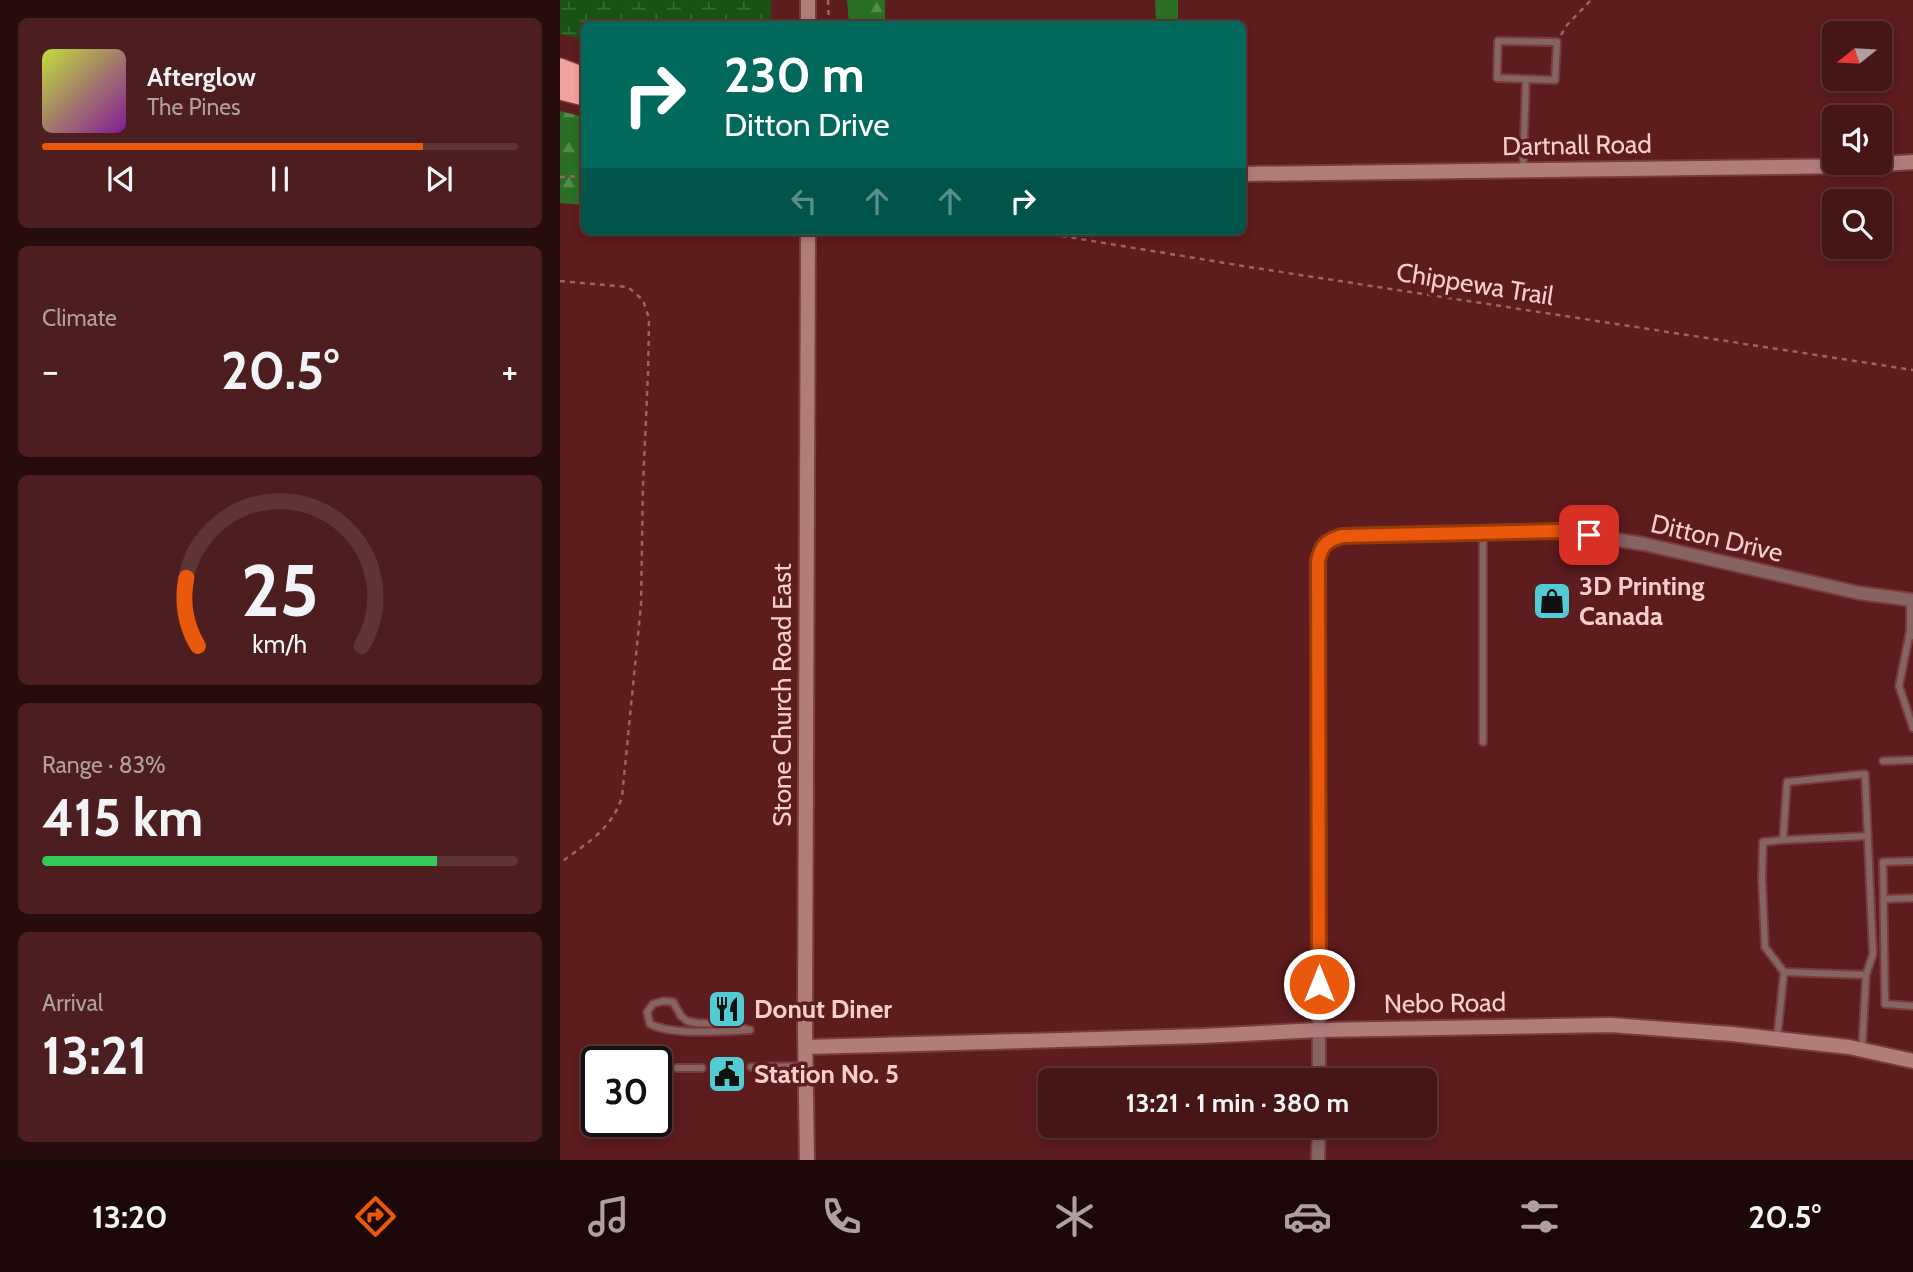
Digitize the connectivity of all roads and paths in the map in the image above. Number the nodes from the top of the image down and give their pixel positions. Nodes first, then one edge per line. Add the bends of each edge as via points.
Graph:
1 (808, 0) edge
2 (828, 0) edge
3 (1591, 0) edge
4 (808, 21) edge
5 (829, 21) edge
6 (1556, 42) junction
7 (560, 72) edge
8 (581, 78) edge
9 (1525, 79) junction
10 (560, 89) edge
11 (581, 94) edge
12 (1913, 162) edge
13 (1523, 170) junction
14 (1246, 174) edge
15 (581, 176) edge
16 (560, 177) edge
17 (808, 235) edge
18 (1056, 235) edge
19 (560, 281) edge
20 (1913, 370) edge
21 (1483, 532) junction
22 (1912, 600) edge
23 (1911, 633) edge
24 (1913, 728) edge
25 (1483, 742) dead end
26 (1913, 760) edge
27 (1883, 761) dead end
28 (1868, 836) junction
29 (1783, 840) junction
30 (1913, 861) edge
31 (560, 863) edge
32 (1913, 898) edge
33 (1884, 899) junction
34 (1784, 972) junction
35 (1866, 975) junction
36 (1913, 1006) edge
37 (750, 1030) joint
38 (1319, 1030) junction
39 (1777, 1039) junction
40 (807, 1047) junction
41 (1862, 1050) junction
42 (1913, 1061) edge
43 (807, 1066) junction
44 (751, 1067) dead end
45 (677, 1068) dead end
46 (702, 1068) dead end
47 (1319, 1068) edge
48 (1319, 1138) edge
49 (807, 1160) edge
50 (1318, 1160) edge

1 - 4 street
2 - 5 path
3 - 6 path
6 - 9 lane via 1555,80
6 - 9 lane via 1498,41 1497,79
7 - 8 highway
9 - 13 lane
10 - 11 highway
12 - 13 street, Dartnall Road
13 - 14 street, Dartnall Road
15 - 16 path
17 - 40 street, Stone Church Road East
18 - 20 path, Chippewa Trail
19 - 31 path via 628,287 643,300 649,318 641,605 622,797 601,833
21 - 22 street, Ditton Drive via 1559,531 1625,541 1859,593
21 - 25 lane
21 - 38 street, Ditton Drive via 1342,536 1328,541 1320,551
22 - 23 lane
23 - 24 lane via 1899,685
26 - 27 lane
28 - 29 lane
28 - 29 lane via 1865,774 1787,782
28 - 35 lane via 1873,954
29 - 34 lane via 1763,842 1762,879 1765,947
30 - 33 lane via 1883,862
32 - 33 lane
33 - 36 lane via 1885,1004
34 - 35 lane
34 - 39 lane
35 - 41 lane
37 - 37 lane via 659,1029 650,1024 648,1012 653,1004 673,1002 687,1021
38 - 39 street, Nebo Road via 1611,1025
38 - 40 street, Nebo Road
38 - 47 street
39 - 41 street, Nebo Road
40 - 43 street, Stone Church Road East
41 - 42 street, Nebo Road
43 - 44 lane
43 - 49 street, Stone Church Road East
45 - 46 lane
48 - 50 street

